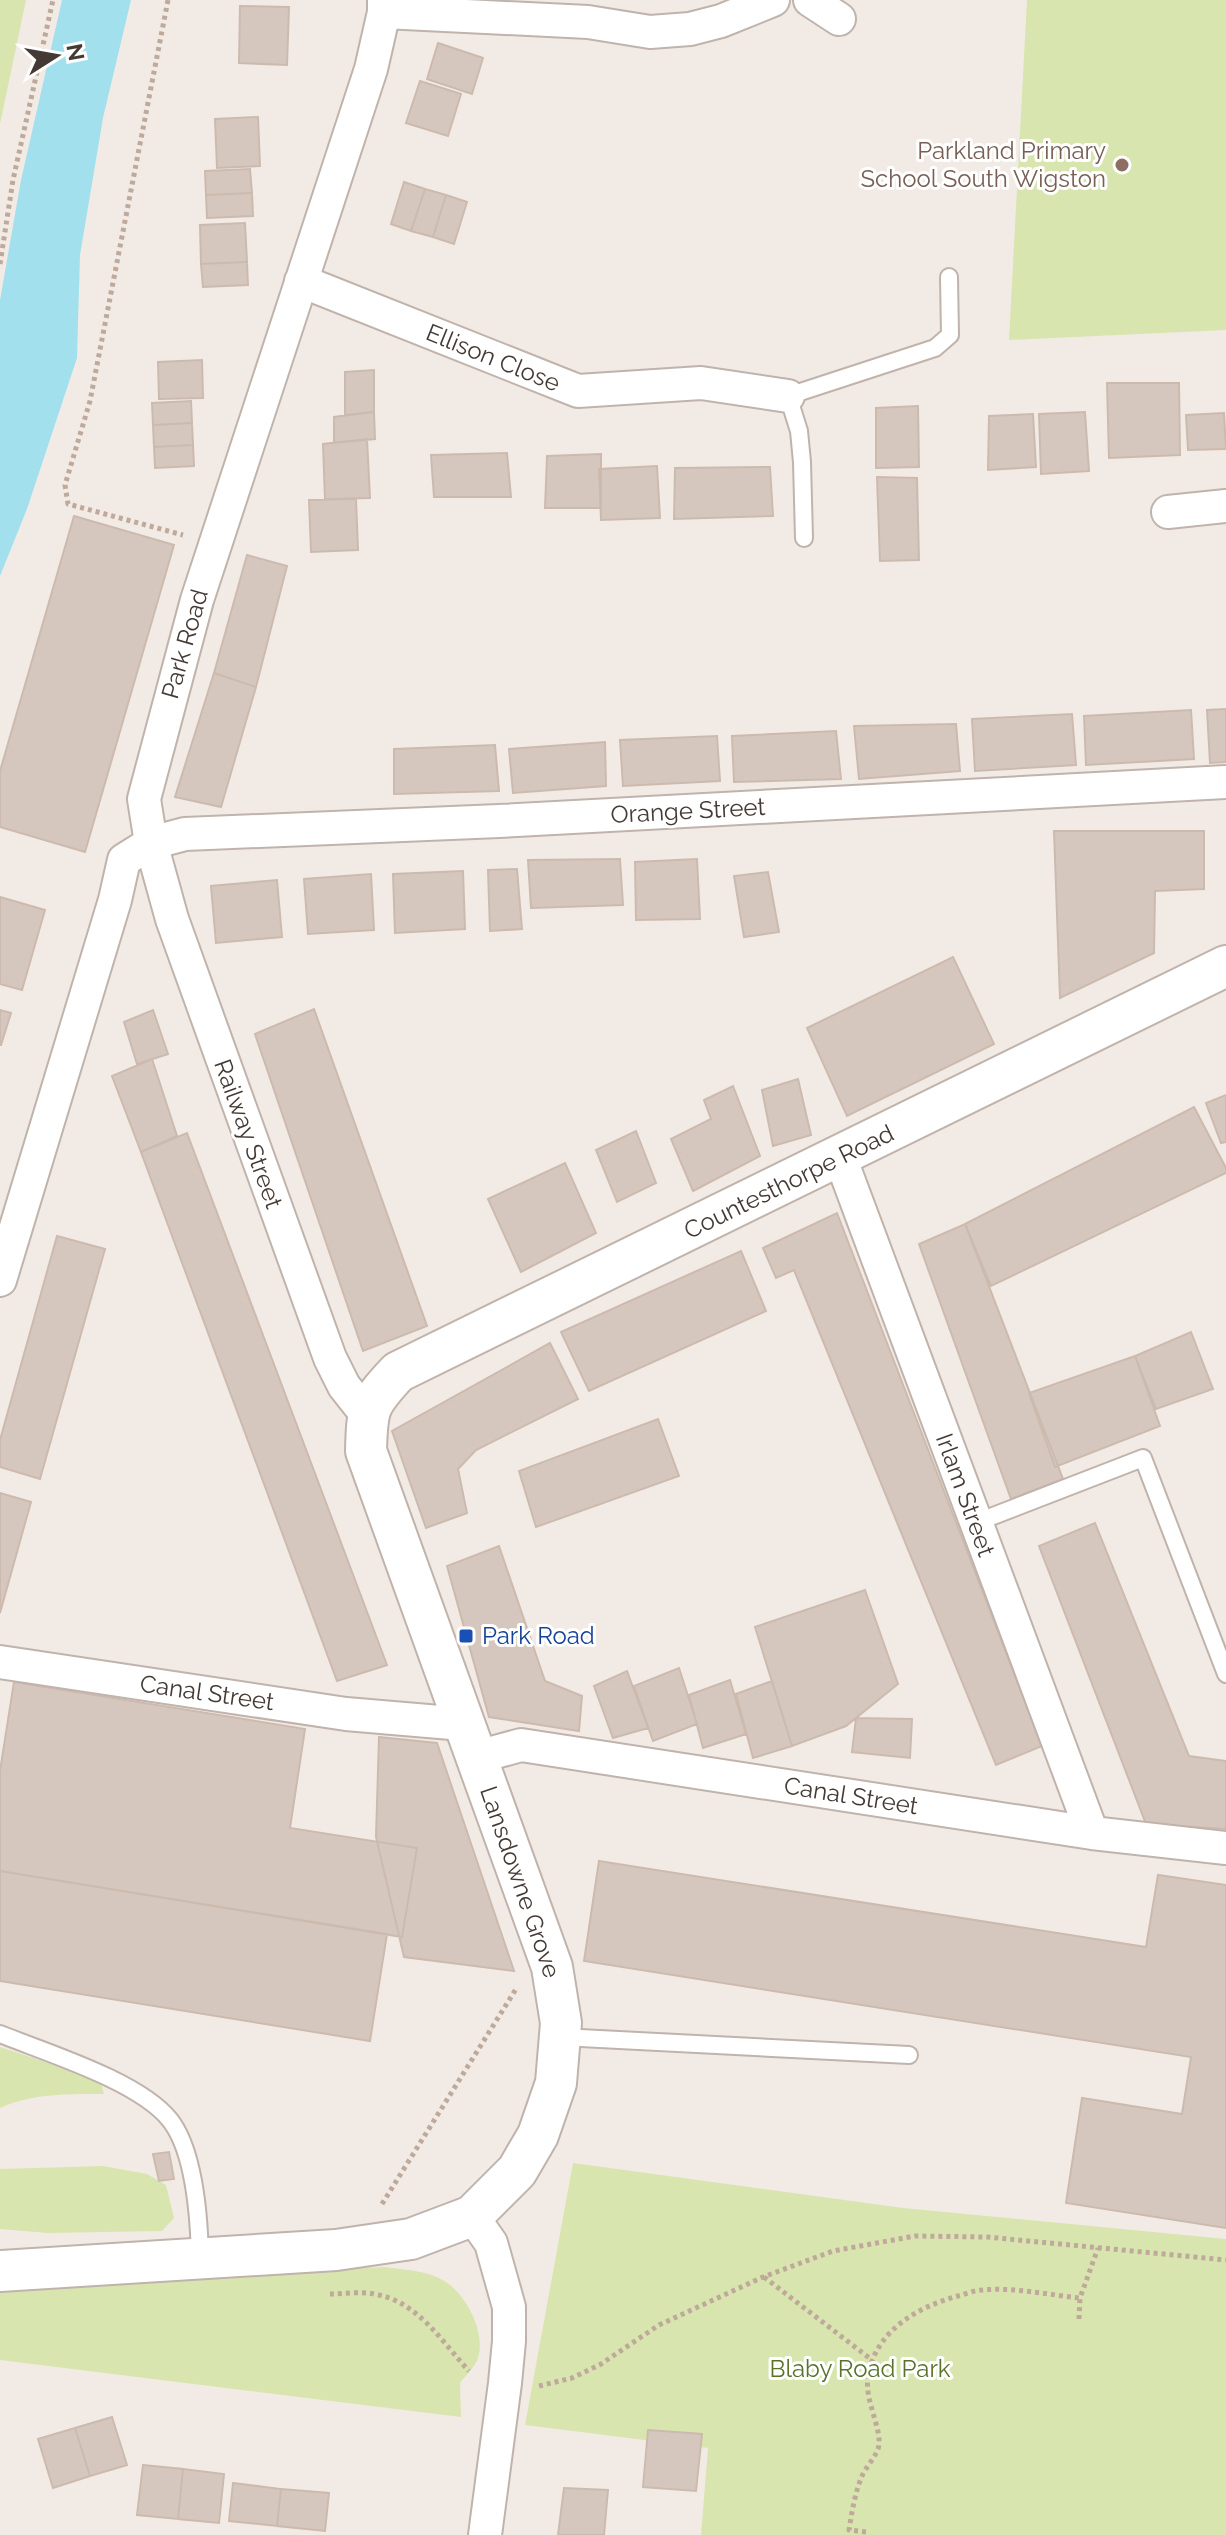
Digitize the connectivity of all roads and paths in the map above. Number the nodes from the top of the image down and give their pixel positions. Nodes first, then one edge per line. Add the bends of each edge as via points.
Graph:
1 (53, 0) edge
2 (168, 0) edge
3 (773, 0) edge
4 (810, 0) edge
5 (384, 6) edge
6 (839, 19) dead end
7 (0, 264) edge
8 (949, 277) dead end
9 (301, 281) junction
10 (788, 396) junction
11 (1226, 506) edge
12 (1168, 512) dead end
13 (804, 538) dead end
14 (215, 544) junction
15 (1226, 782) edge
16 (151, 843) junction
17 (1226, 966) edge
18 (840, 1157) junction
19 (0, 1280) edge
20 (367, 1415) junction
21 (975, 1523) junction
22 (0, 1662) edge
23 (1226, 1674) edge
24 (470, 1741) junction
25 (1092, 1833) junction
26 (1226, 1848) edge
27 (544, 1944) junction
28 (0, 2034) edge
29 (561, 2037) junction
30 (909, 2055) dead end
31 (375, 2215) dead end
32 (472, 2216) junction
33 (1098, 2248) junction
34 (200, 2259) junction
35 (1226, 2260) edge
36 (0, 2271) edge
37 (763, 2277) junction
38 (1080, 2298) junction
39 (1079, 2319) dead end
40 (872, 2360) junction
41 (505, 2383) junction
42 (866, 2532) dead end
43 (485, 2535) edge

1 - 7 path
2 - 14 path via 93,385 65,485 68,504
3 - 5 street via 721,21 650,32
4 - 6 street
5 - 9 street, Park Road via 371,69
8 - 10 lane via 950,335 935,348
9 - 10 street, Ellison Close via 578,391 701,383
9 - 14 street, Park Road
10 - 13 lane via 801,446
11 - 12 street
14 - 16 street, Park Road via 144,799
15 - 16 street, Orange Street via 185,834
16 - 19 street via 124,860
16 - 20 street, Railway Street via 172,919 330,1358
17 - 18 street, Countesthorpe Road
18 - 20 street, Countesthorpe Road via 398,1372
18 - 21 street, Irlam Street
20 - 24 street, Lansdowne Grove via 366,1451
21 - 23 lane via 1143,1458
21 - 25 street, Irlam Street
22 - 24 street, Canal Street via 346,1714
24 - 25 street, Canal Street
24 - 27 street, Lansdowne Grove
25 - 26 street, Canal Street
27 - 29 street, Lansdowne Grove
27 - 31 path
28 - 34 lane via 106,2076 170,2120 185,2146
29 - 30 lane
29 - 32 street, Lansdowne Grove via 556,2083 538,2135 517,2171
32 - 34 street via 411,2239
32 - 41 street via 491,2243 509,2307
33 - 35 path
33 - 37 path via 915,2236 833,2251
33 - 38 path
34 - 36 street
37 - 40 path
37 - 41 path via 659,2325 572,2378 541,2387
38 - 39 path
38 - 40 path via 981,2290 952,2298 900,2323
40 - 42 path via 867,2398 879,2447 855,2495 849,2530
41 - 43 street

